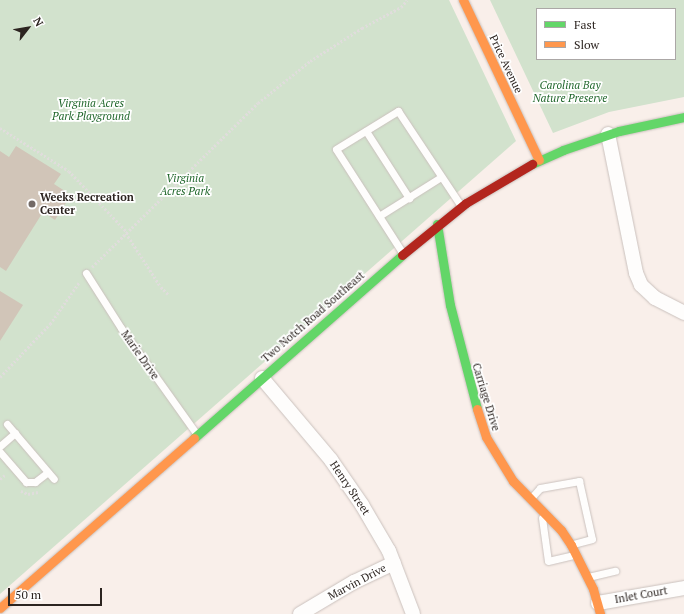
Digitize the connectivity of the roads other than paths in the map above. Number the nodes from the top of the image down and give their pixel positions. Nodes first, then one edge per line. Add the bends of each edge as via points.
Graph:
1 (463, 0) edge
2 (684, 118) edge
3 (366, 131) junction
4 (608, 134) junction
5 (539, 160) junction
6 (441, 176) junction
7 (409, 198) junction
8 (461, 206) junction
9 (379, 216) junction
10 (438, 224) junction
11 (403, 254) junction
12 (86, 273) road end
13 (684, 313) edge
14 (262, 378) junction
15 (7, 424) dead end
16 (14, 433) junction
17 (198, 434) junction
18 (0, 446) edge
19 (0, 452) edge
20 (48, 472) junction
21 (54, 479) dead end
22 (530, 499) junction
23 (541, 511) junction
24 (571, 545) junction
25 (577, 555) junction
26 (394, 563) junction
27 (615, 571) dead end
28 (588, 577) junction
29 (684, 588) edge
30 (0, 608) edge
31 (599, 609) edge
32 (300, 614) edge
33 (413, 614) edge

1 - 5 street, Price Avenue
2 - 4 street, Two Notch Road Southeast
3 - 6 lane via 398,111
3 - 7 lane
3 - 9 lane via 336,149
4 - 5 street, Two Notch Road Southeast
4 - 13 street via 636,273 641,285 655,298
5 - 8 street, Two Notch Road Southeast
6 - 7 lane
6 - 8 lane
7 - 9 lane
8 - 10 street, Two Notch Road Southeast
9 - 11 lane
10 - 11 street, Two Notch Road Southeast
10 - 22 street, Carriage Drive via 452,313 479,421 502,467
11 - 14 street, Two Notch Road Southeast
12 - 17 lane, Marie Drive via 121,328
14 - 17 street, Two Notch Road Southeast
14 - 26 street, Henry Street via 345,480 367,512
15 - 16 lane
16 - 18 lane
16 - 20 lane
17 - 30 street, Two Notch Road Southeast
19 - 20 lane via 26,482 35,482
20 - 21 lane
22 - 23 street, Carriage Drive
22 - 24 lane via 540,488 579,481 592,539
23 - 24 street, Carriage Drive
23 - 25 lane via 548,561
24 - 25 street, Carriage Drive
25 - 28 street, Carriage Drive
26 - 32 street, Marvin Drive via 354,582
26 - 33 street, Henry Street
27 - 28 lane
28 - 31 street, Carriage Drive
29 - 31 street, Inlet Court

